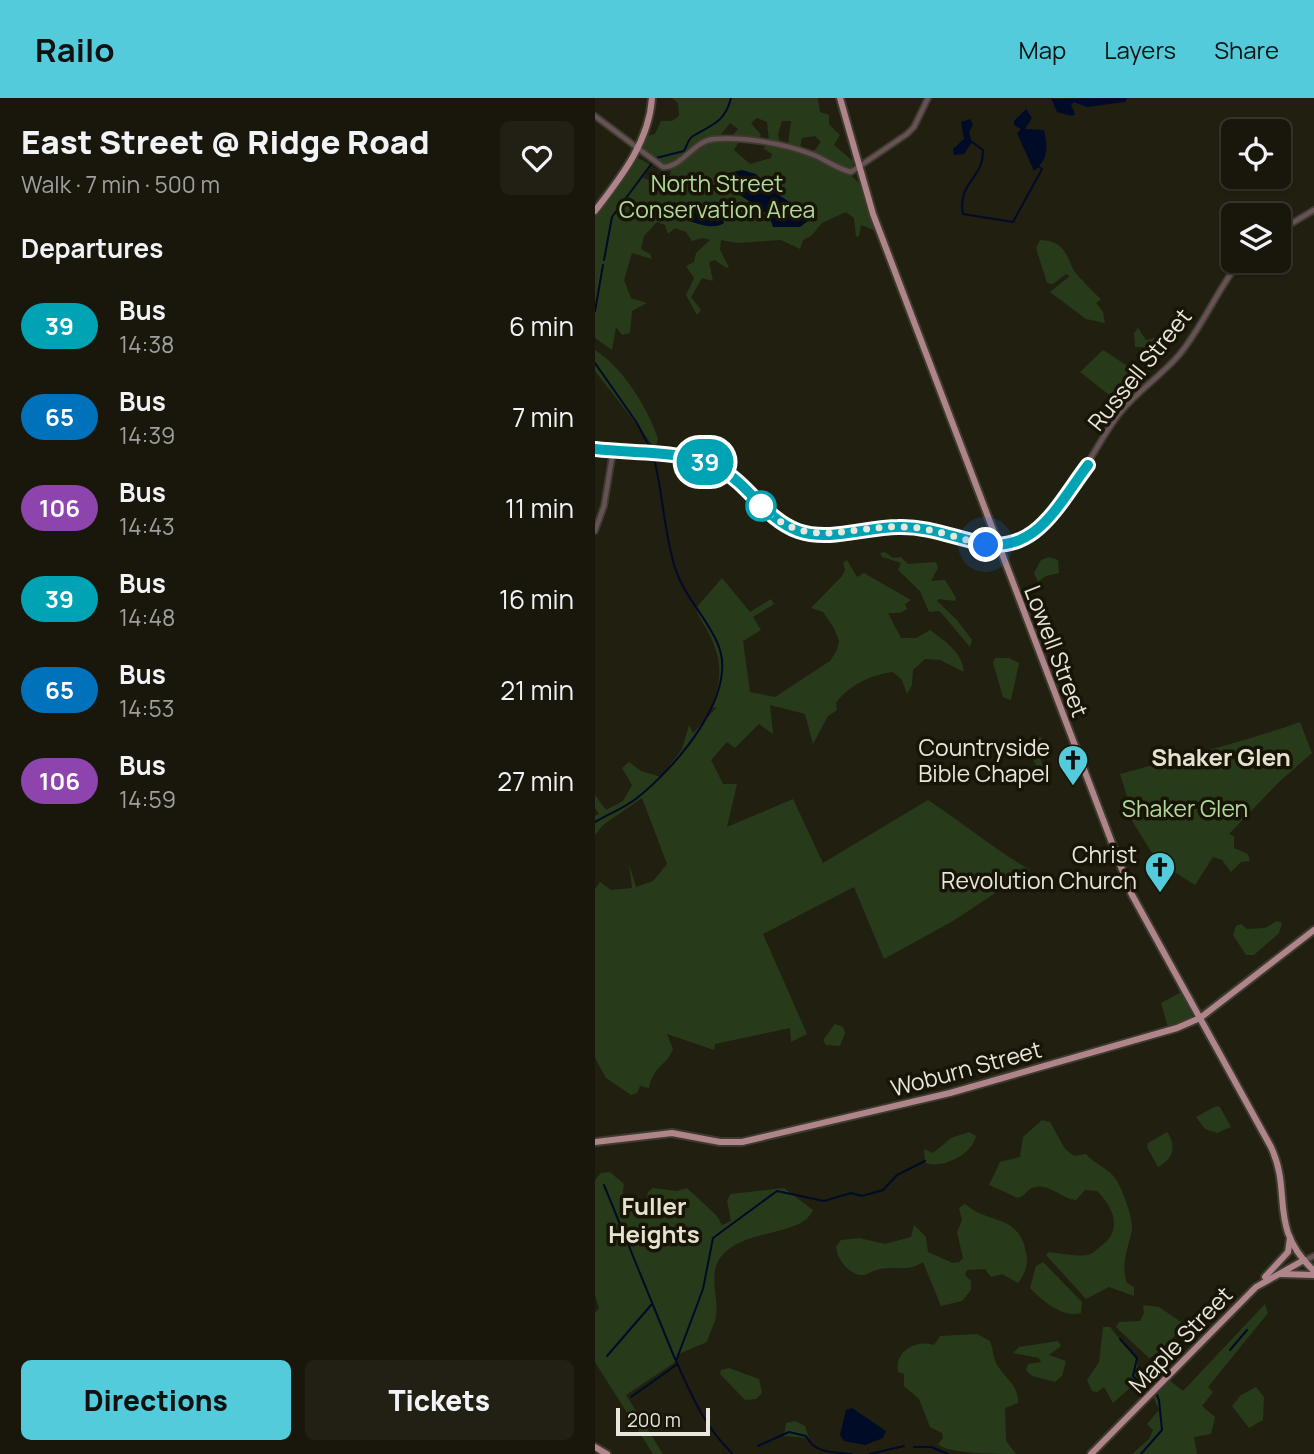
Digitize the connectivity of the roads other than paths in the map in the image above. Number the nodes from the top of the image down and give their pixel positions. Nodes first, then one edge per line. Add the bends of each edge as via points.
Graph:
1 (652, 98) edge
2 (840, 98) edge
3 (928, 98) edge
4 (595, 116) edge
5 (638, 149) junction
6 (860, 168) junction
7 (1314, 209) edge
8 (595, 211) edge
9 (1291, 223) edge
10 (1232, 273) edge
11 (595, 449) edge
12 (613, 450) junction
13 (595, 531) edge
14 (995, 535) junction
15 (988, 545) junction
16 (999, 546) junction
17 (1314, 930) edge
18 (1200, 1018) junction
19 (595, 1142) edge
20 (1290, 1238) junction
21 (1314, 1256) edge
22 (1304, 1260) junction
23 (1314, 1273) edge
24 (1266, 1279) junction
25 (1259, 1284) junction
26 (595, 1447) edge
27 (607, 1454) edge
28 (1091, 1454) edge

1 - 5 main road via 648,127
2 - 6 main road, Lowell Street
3 - 6 street via 914,127
4 - 5 street
5 - 6 street via 665,168 708,140 755,141 806,152 848,171
5 - 8 main road
6 - 14 main road, Lowell Street via 877,226
7 - 9 street
10 - 16 street, Russell Street via 1191,339 1121,412 1042,527 1023,540
11 - 12 street
12 - 13 street
12 - 15 street via 703,461 733,478 772,516 805,533 906,527
14 - 15 main road
14 - 16 main road, Lowell Street
15 - 16 street
16 - 18 main road, Lowell Street via 1131,893
17 - 18 main road, Woburn Street
18 - 19 main road, Woburn Street via 950,1093 751,1140 726,1142 672,1133
18 - 20 main road, Lowell Street via 1273,1152 1282,1216
20 - 22 main road, Lowell Street
20 - 25 main road via 1287,1255
21 - 22 street
22 - 23 main road, Lowell Street
22 - 24 main road, Maple Street
23 - 24 main road via 1292,1272
24 - 25 main road, Maple Street
25 - 28 main road, Maple Street
26 - 27 main road

